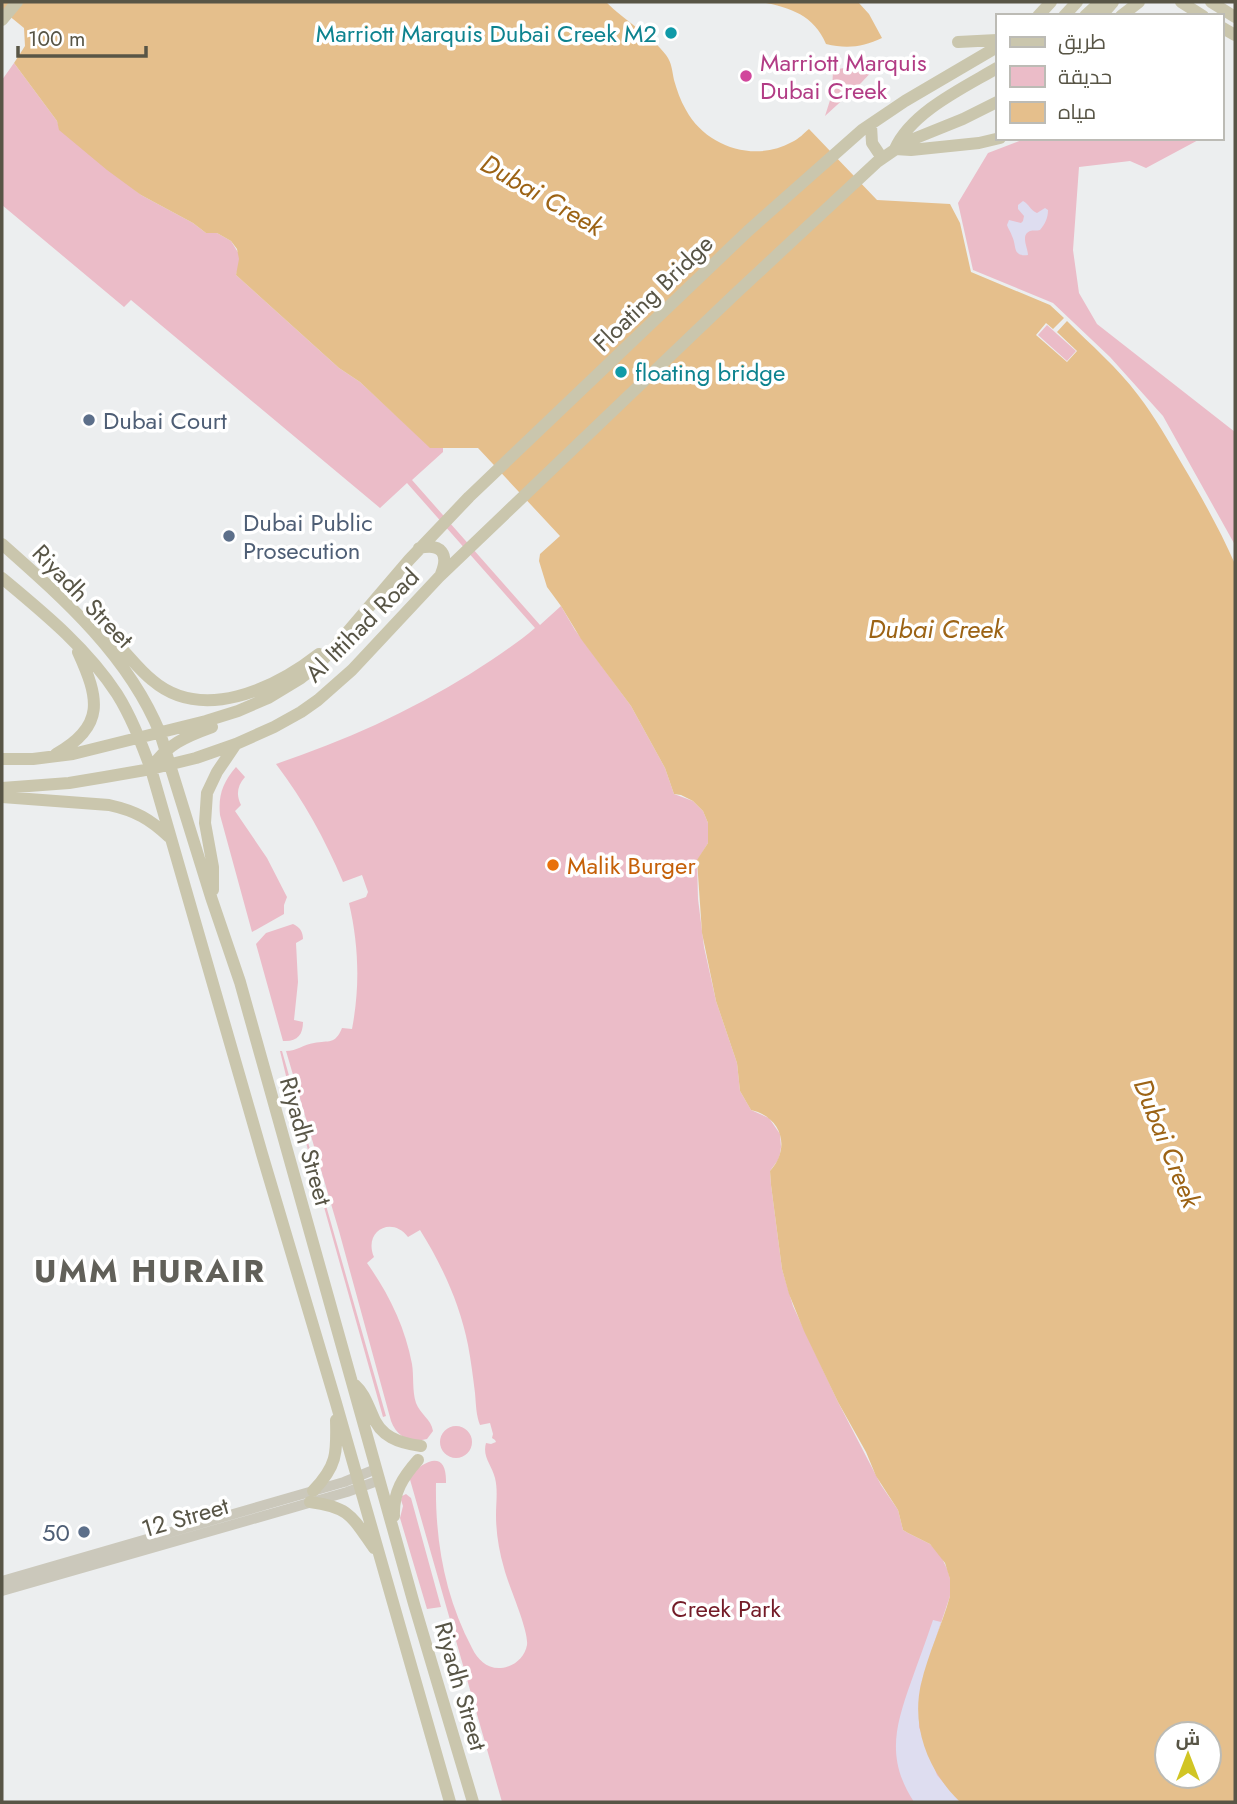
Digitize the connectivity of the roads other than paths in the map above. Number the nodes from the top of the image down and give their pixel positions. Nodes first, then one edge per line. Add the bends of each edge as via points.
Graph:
1 (17, 2) edge
2 (1100, 2) edge
3 (1139, 2) edge
4 (1181, 2) edge
5 (1211, 2) edge
6 (1086, 14) edge
7 (1124, 14) edge
8 (1200, 14) edge
9 (1235, 17) edge
10 (2, 20) edge
11 (996, 40) edge
12 (958, 42) dead end
13 (996, 48) edge
14 (996, 69) edge
15 (996, 102) edge
16 (871, 125) junction
17 (996, 139) edge
18 (895, 149) junction
19 (883, 158) junction
20 (469, 497) joint
21 (2, 544) edge
22 (419, 548) junction
23 (439, 577) junction
24 (2, 578) edge
25 (89, 625) junction
26 (347, 633) junction
27 (72, 639) junction
28 (268, 698) junction
29 (153, 715) junction
30 (133, 722) junction
31 (160, 733) junction
32 (139, 737) junction
33 (236, 744) junction
34 (166, 750) junction
35 (44, 758) junction
36 (2, 759) edge
37 (171, 764) junction
38 (151, 769) junction
39 (175, 780) junction
40 (2, 788) edge
41 (156, 789) junction
42 (2, 797) edge
43 (169, 837) junction
44 (211, 897) junction
45 (353, 1383) junction
46 (336, 1403) junction
47 (421, 1446) dead end
48 (418, 1460) dead end
49 (378, 1474) junction
50 (358, 1481) junction
51 (311, 1497) junction
52 (395, 1534) junction
53 (379, 1556) junction
54 (2, 1581) edge
55 (2, 1591) edge
56 (450, 1802) edge
57 (473, 1802) edge

1 - 10 main road
2 - 6 main road
3 - 7 main road
4 - 8 main road
5 - 9 main road
11 - 12 main road
13 - 16 main road
14 - 18 main road via 936,105 905,131
15 - 18 main road
16 - 19 main road via 872,143
16 - 20 main road, Floating Bridge via 748,231
17 - 18 main road
18 - 19 main road
19 - 23 main road, Al Ittihad Road
20 - 22 main road, Al Ittihad Road
21 - 25 main road, Riyadh Street
22 - 23 main road via 441,551 445,564
22 - 26 main road, Al Ittihad Road
23 - 33 main road, Al Ittihad Road via 318,700
24 - 27 main road, Riyadh Street
25 - 26 main road via 118,644 160,686 203,700 244,695 276,681
25 - 29 main road, Riyadh Street via 134,682
26 - 28 main road, Al Ittihad Road via 319,664
27 - 30 main road, Riyadh Street via 117,694
27 - 35 main road via 91,681 92,719 67,747
28 - 31 main road, Al Ittihad Road
28 - 34 main road via 250,712
29 - 30 main road via 144,724
29 - 31 main road, Riyadh Street
30 - 32 main road, Riyadh Street
31 - 32 main road, Al Ittihad Road
31 - 34 main road, Riyadh Street
32 - 35 main road, Al Ittihad Road
32 - 38 main road, Riyadh Street
33 - 37 main road, Al Ittihad Road
33 - 44 main road via 207,793
34 - 37 main road, Riyadh Street
34 - 38 main road
35 - 36 main road, Al Ittihad Road
37 - 38 main road, Al Ittihad Road
37 - 39 main road, Riyadh Street
38 - 40 main road, Al Ittihad Road via 69,783
38 - 41 main road, Riyadh Street
39 - 41 main road via 163,778
39 - 44 main road, Riyadh Street
41 - 43 main road, Riyadh Street
42 - 43 main road via 127,809
43 - 46 main road, Riyadh Street
44 - 45 main road, Riyadh Street via 240,982
45 - 47 main road via 385,1434 400,1443
45 - 49 main road, Riyadh Street
46 - 50 main road, Riyadh Street
46 - 51 main road via 335,1455 329,1473
48 - 52 main road via 397,1490
49 - 50 main road via 367,1488
49 - 50 main road via 360,1468
49 - 52 main road, Riyadh Street
50 - 51 street, 12 Street
50 - 53 main road, Riyadh Street
51 - 53 main road via 345,1511
51 - 54 street, 12 Street
51 - 55 street, 12 Street
52 - 57 main road, Riyadh Street
53 - 56 main road, Riyadh Street

